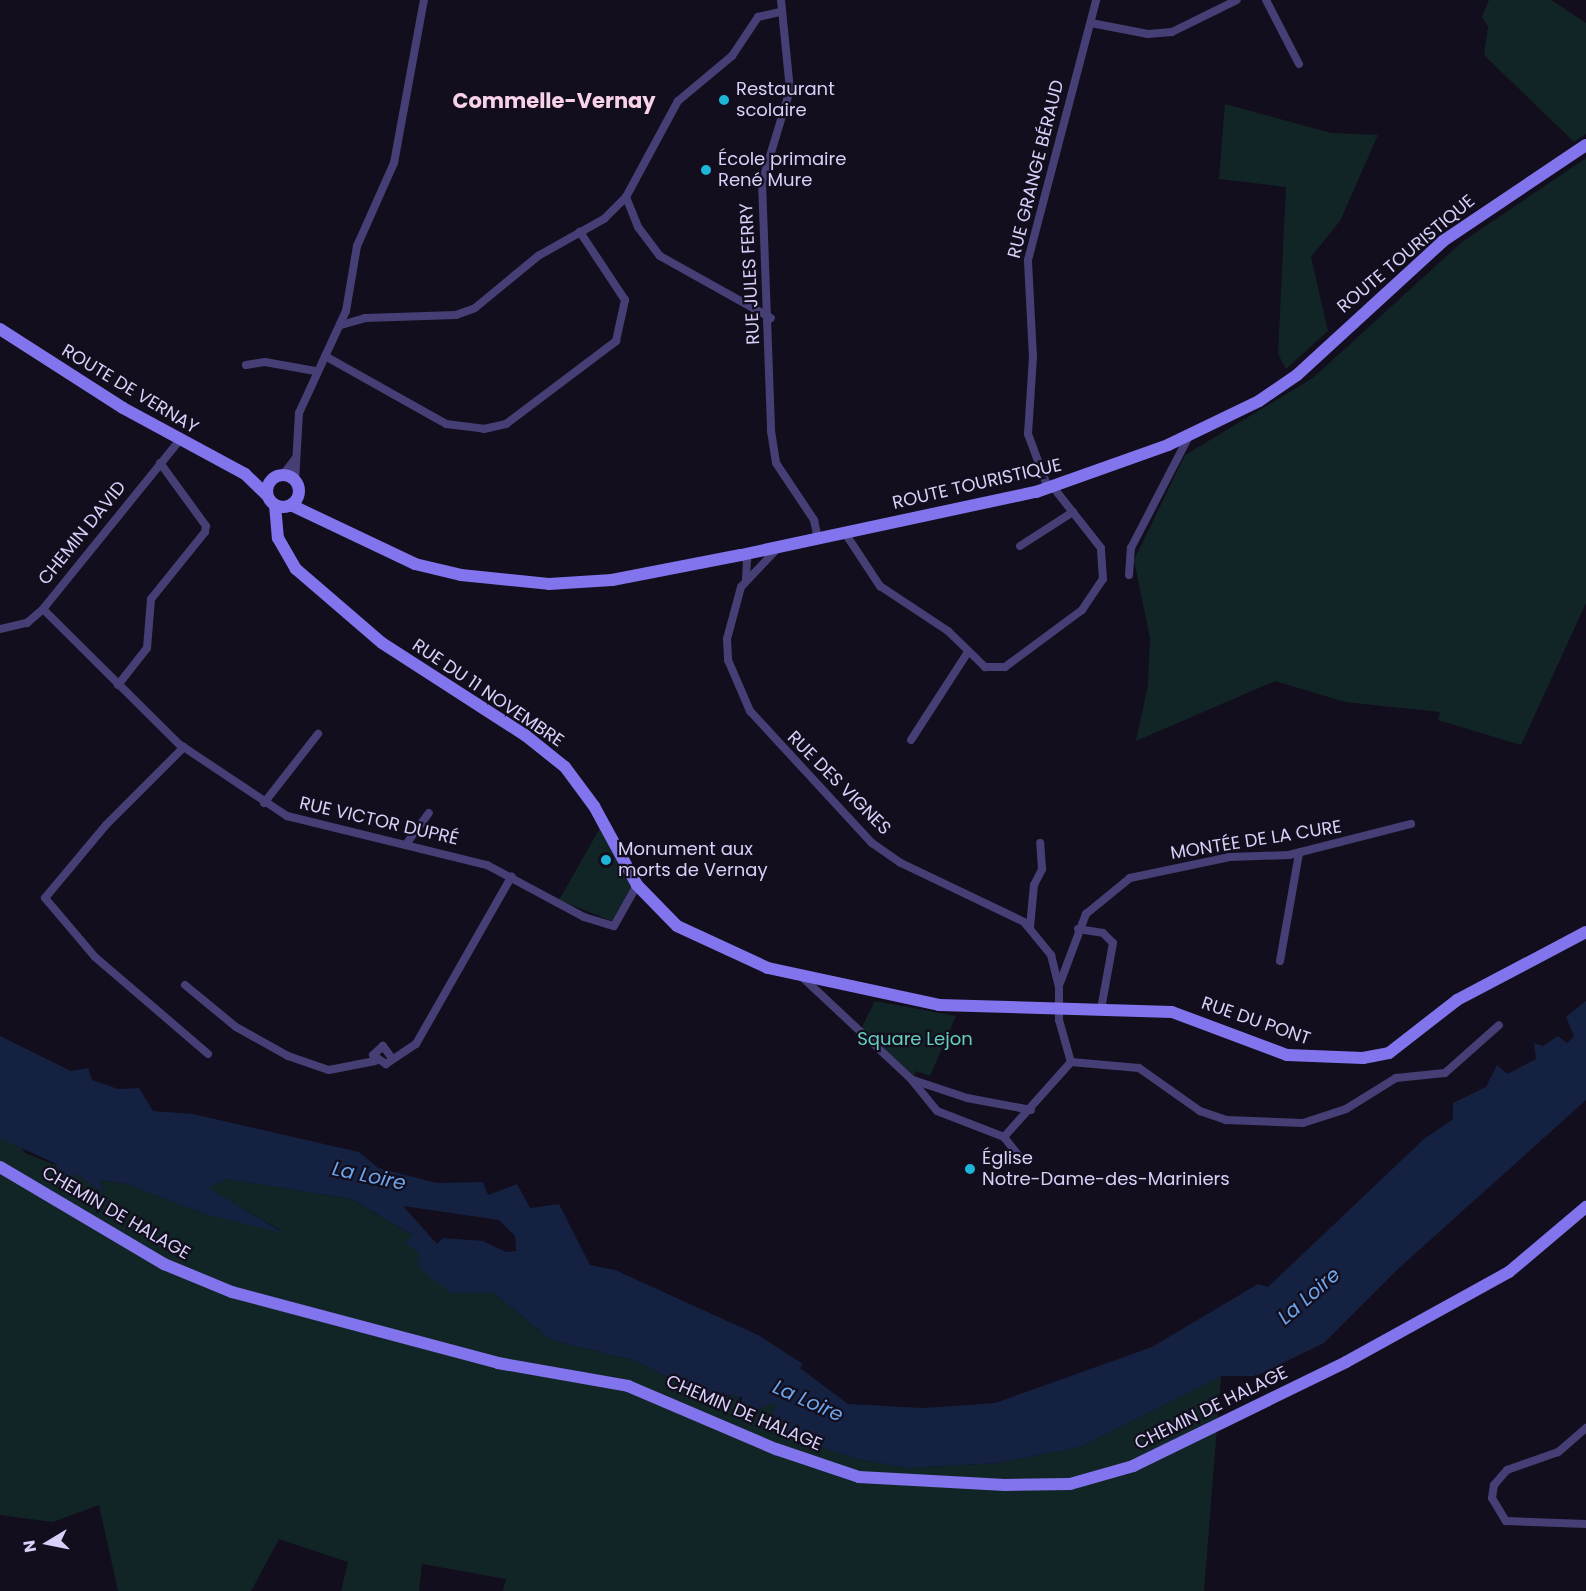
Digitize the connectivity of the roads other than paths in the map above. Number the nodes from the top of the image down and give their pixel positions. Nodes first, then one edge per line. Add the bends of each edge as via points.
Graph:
1 (424, 0) edge
2 (781, 0) edge
3 (1096, 0) edge
4 (1237, 0) edge
5 (1266, 0) edge
6 (780, 12) junction
7 (1091, 23) junction
8 (1299, 64) dead end
9 (1586, 146) edge
10 (626, 197) junction
11 (580, 232) junction
12 (771, 318) junction
13 (341, 325) junction
14 (0, 329) edge
15 (325, 356) junction
16 (246, 365) dead end
17 (315, 371) junction
18 (1191, 434) junction
19 (180, 440) junction
20 (295, 459) junction
21 (160, 463) junction
22 (245, 474) junction
23 (280, 476) junction
24 (297, 484) junction
25 (1050, 488) junction
26 (280, 503) junction
27 (1073, 512) junction
28 (326, 520) junction
29 (845, 533) junction
30 (818, 539) junction
31 (1020, 546) dead end
32 (779, 547) junction
33 (741, 555) junction
34 (1129, 575) dead end
35 (746, 579) junction
36 (43, 609) junction
37 (0, 629) edge
38 (969, 652) junction
39 (118, 685) junction
40 (318, 734) dead end
41 (911, 740) dead end
42 (183, 747) junction
43 (264, 803) junction
44 (429, 813) dead end
45 (1411, 824) dead end
46 (407, 843) junction
47 (1040, 843) dead end
48 (1299, 853) junction
49 (512, 876) junction
50 (637, 885) junction
51 (1030, 927) junction
52 (1078, 929) junction
53 (1586, 932) edge
54 (1280, 961) dead end
55 (801, 976) junction
56 (185, 985) dead end
57 (1059, 986) junction
58 (1059, 1010) junction
59 (1101, 1010) junction
60 (1499, 1025) dead end
61 (208, 1054) dead end
62 (391, 1057) junction
63 (375, 1061) junction
64 (1071, 1062) junction
65 (911, 1079) junction
66 (1031, 1110) junction
67 (1004, 1137) junction
68 (1022, 1159) dead end
69 (0, 1167) edge
70 (1586, 1207) edge
71 (1586, 1428) edge
72 (1586, 1524) edge

1 - 13 street via 394,163 357,246
2 - 6 street, RUE JULES FERRY
3 - 7 street, RUE GRANGE BÉRAUD
4 - 7 street via 1172,32 1148,34
5 - 8 street
6 - 10 street via 758,17 732,56 678,101
6 - 12 street, RUE JULES FERRY via 790,90 762,182
7 - 25 street, RUE GRANGE BÉRAUD via 1028,260 1033,357 1028,434
9 - 18 street, ROUTE TOURISTIQUE via 1443,241 1298,375
10 - 11 street
10 - 12 street via 638,227 660,256
11 - 13 street via 529,262 475,308 456,315 365,318
11 - 15 street via 625,300 616,341 506,424 484,429 446,424
12 - 30 street, RUE JULES FERRY via 774,455 782,476 814,520
13 - 15 street
14 - 19 street, ROUTE DE VERNAY
15 - 17 street
16 - 17 street via 265,362
17 - 20 street via 299,413
18 - 25 street, ROUTE TOURISTIQUE
18 - 34 street via 1131,548
19 - 21 street, CHEMIN DAVID
19 - 22 street, ROUTE DE VERNAY
20 - 23 street
20 - 24 street
21 - 36 street, CHEMIN DAVID
21 - 39 street via 206,526 205,532 151,599 147,648
22 - 23 street, ROUTE DE VERNAY
22 - 26 street, ROUTE DE VERNAY
23 - 24 street
23 - 26 street via 268,486
24 - 26 street
24 - 28 street, ROUTE TOURISTIQUE
25 - 27 street, RUE GRANGE BÉRAUD
25 - 29 street, ROUTE TOURISTIQUE
26 - 28 street, ROUTE TOURISTIQUE
26 - 50 street, RUE DU 11 NOVEMBRE via 278,538 296,569 382,643 525,735 565,767 594,806
27 - 31 street
27 - 38 street, RUE GRANGE BÉRAUD via 1101,548 1105,570 1095,597 1021,660 985,667
28 - 33 street, ROUTE TOURISTIQUE via 415,564 509,582 612,580
29 - 30 street, ROUTE TOURISTIQUE
29 - 38 street via 880,586 948,631
30 - 32 street, ROUTE TOURISTIQUE
32 - 33 street, ROUTE TOURISTIQUE
32 - 35 street, RUE DES VIGNES
33 - 35 street via 747,560
35 - 51 street, RUE DES VIGNES via 732,612 728,660 750,711 767,734 872,843
36 - 37 street, CHEMIN DAVID via 27,623
36 - 39 street, RUE VICTOR DUPRÉ
38 - 41 street
39 - 42 street, RUE VICTOR DUPRÉ
40 - 43 street
42 - 43 street, RUE VICTOR DUPRÉ
42 - 61 street via 106,825 45,897 96,958
43 - 46 street, RUE VICTOR DUPRÉ via 287,816
44 - 46 street
45 - 48 street, MONTÉE DE LA CURE
46 - 49 street, RUE VICTOR DUPRÉ
47 - 51 street via 1042,869 1034,885
48 - 52 street, MONTÉE DE LA CURE via 1230,857 1130,878 1093,906
48 - 54 street via 1284,959
49 - 50 street, RUE VICTOR DUPRÉ via 584,917 614,926
49 - 62 street via 418,1041
50 - 55 street, RUE DU 11 NOVEMBRE via 677,926 728,952
51 - 57 street, RUE DES VIGNES via 1051,955
52 - 57 street, MONTÉE DE LA CURE
52 - 59 street via 1103,933 1113,943
53 - 59 street, RUE DU PONT via 1457,1000 1389,1053 1363,1058 1287,1054 1178,1013
55 - 58 street, RUE DU 11 NOVEMBRE via 920,1002
55 - 65 street
56 - 63 street via 236,1027 288,1056 329,1070
57 - 58 street, RUE DES VIGNES
58 - 59 street, RUE DU PONT
58 - 64 street, RUE DES VIGNES
60 - 64 street via 1445,1072 1396,1078 1346,1109 1303,1123 1226,1120 1200,1111 1139,1068
62 - 63 street via 383,1065
62 - 63 street via 388,1049 380,1047
64 - 66 street
65 - 66 street via 967,1098
65 - 67 street via 937,1111
66 - 67 street
67 - 68 street
69 - 70 street, CHEMIN DE HALAGE via 164,1264 232,1292 498,1364 628,1386 776,1449 859,1477 996,1485 1070,1484 1133,1466 1346,1362 1509,1272
71 - 72 street via 1558,1452 1507,1470 1494,1485 1492,1498 1506,1521

